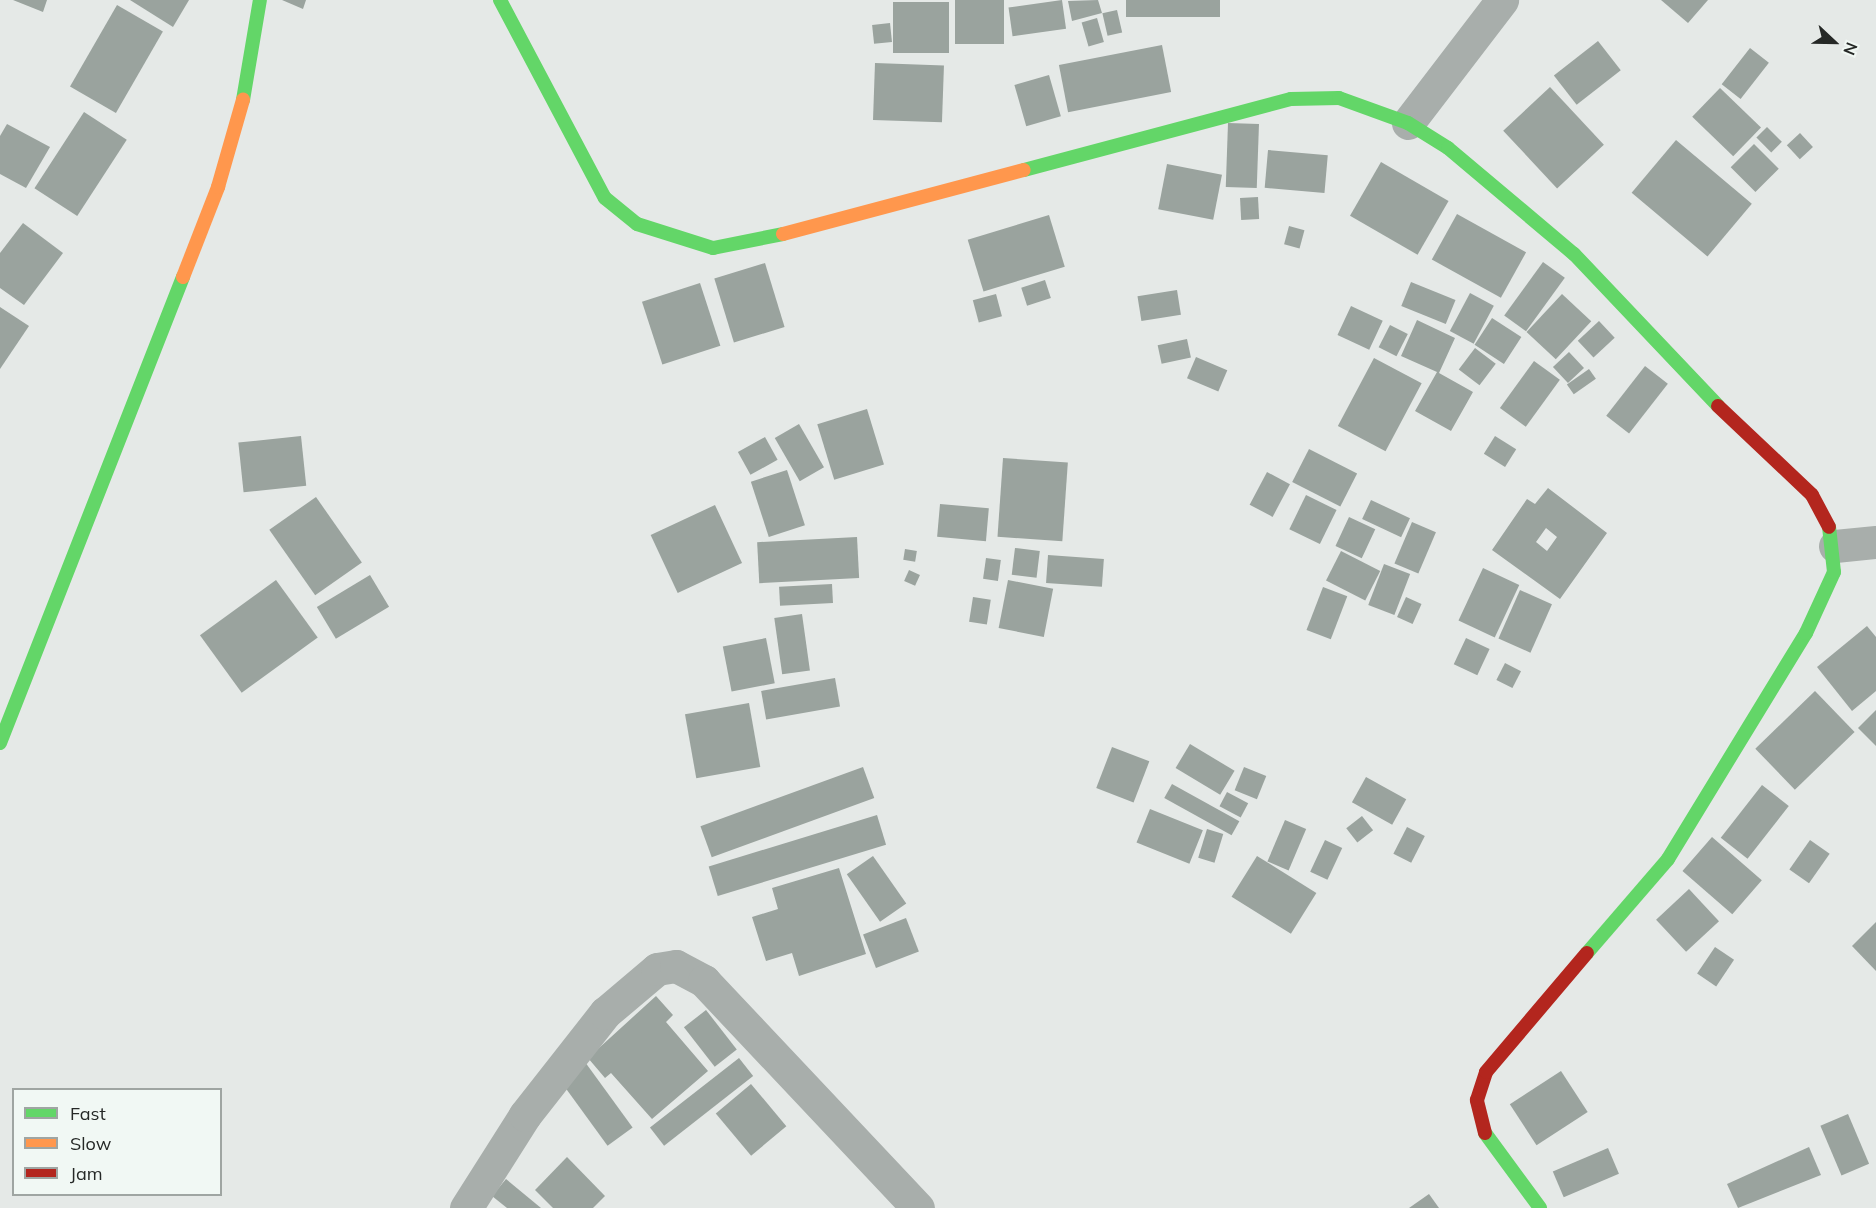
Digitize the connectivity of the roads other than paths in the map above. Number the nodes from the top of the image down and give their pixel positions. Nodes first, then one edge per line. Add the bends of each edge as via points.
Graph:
1 (260, 0) edge
2 (500, 0) edge
3 (1503, 0) edge
4 (1408, 123) junction
5 (1876, 542) edge
6 (1835, 546) junction
7 (0, 743) edge
8 (466, 1208) edge
9 (918, 1208) edge
10 (1540, 1208) edge

1 - 7 street via 239,120 218,188
2 - 4 street via 605,198 637,224 713,248 736,246 1291,99 1339,98
3 - 4 street
4 - 6 street via 1448,148 1574,254 1668,359 1812,495 1830,522
5 - 6 street
6 - 10 street via 1834,572 1806,633 1668,859 1486,1072 1478,1119 1492,1149
8 - 9 street via 525,1115 605,1013 657,969 676,966 704,981

